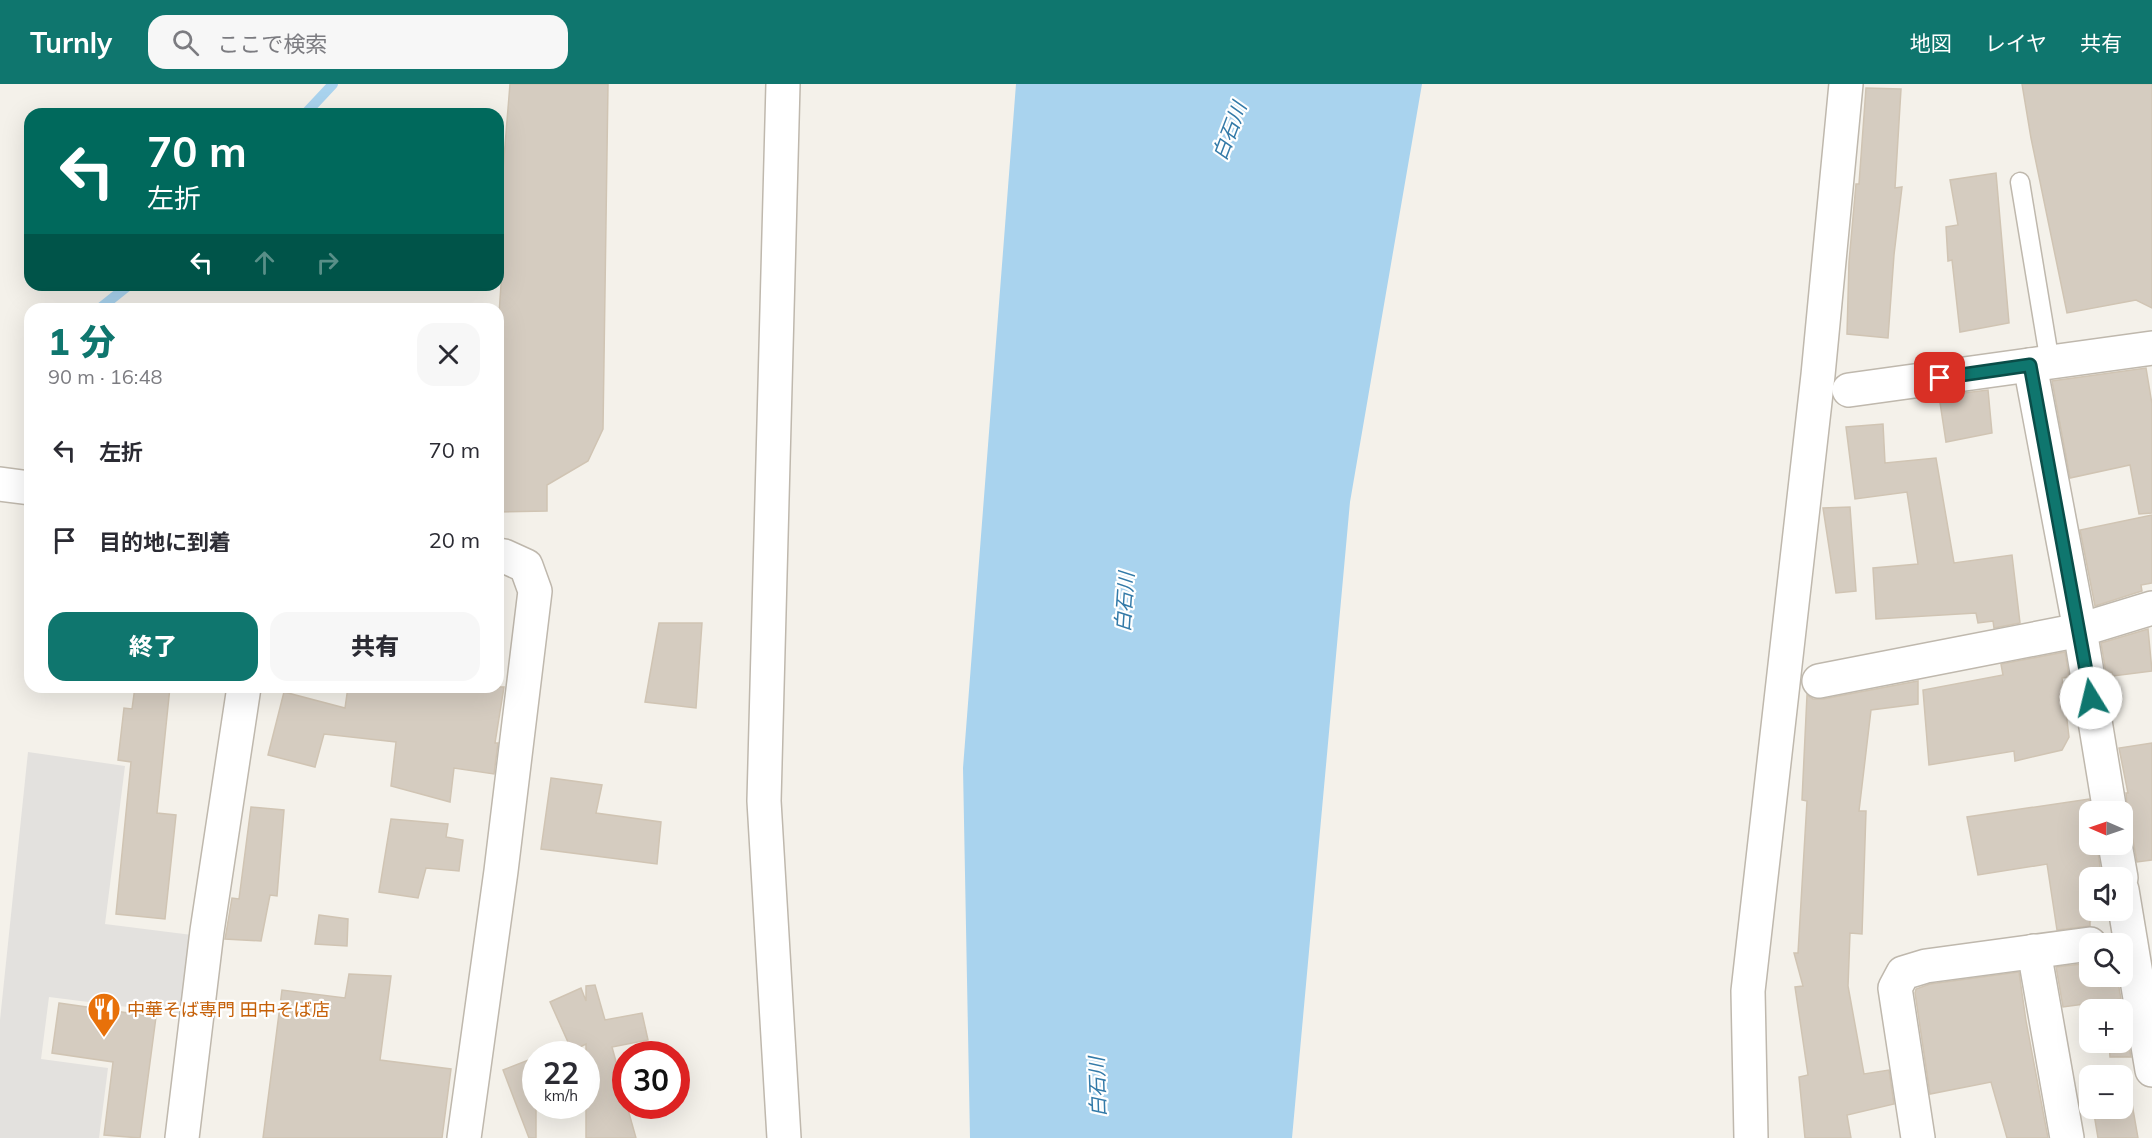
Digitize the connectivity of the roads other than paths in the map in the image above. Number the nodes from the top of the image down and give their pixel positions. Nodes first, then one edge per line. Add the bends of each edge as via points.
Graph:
1 (783, 84) edge
2 (1846, 84) edge
3 (2020, 182) dead end
4 (2152, 348) edge
5 (2040, 364) junction
6 (1849, 390) dead end
7 (0, 484) edge
8 (24, 488) edge
9 (504, 556) edge
10 (2152, 608) edge
11 (2080, 630) junction
12 (1819, 681) dead end
13 (243, 693) edge
14 (2108, 801) edge
15 (2133, 917) edge
16 (2141, 936) edge
17 (2079, 945) edge
18 (2034, 951) junction
19 (2152, 1070) edge
20 (182, 1138) edge
21 (464, 1138) edge
22 (784, 1138) edge
23 (1751, 1138) edge
24 (1918, 1138) edge
25 (2067, 1138) edge

1 - 22 street via 764,801
2 - 23 street via 1818,375 1748,991
3 - 5 lane
4 - 5 street
5 - 6 street
5 - 11 street
7 - 8 street
9 - 21 street via 526,566 536,591
10 - 11 street
11 - 12 street
11 - 14 street
13 - 20 street via 207,931
15 - 16 street
16 - 19 street
17 - 18 street
18 - 24 street via 1926,966 1903,973 1895,988
18 - 25 street

